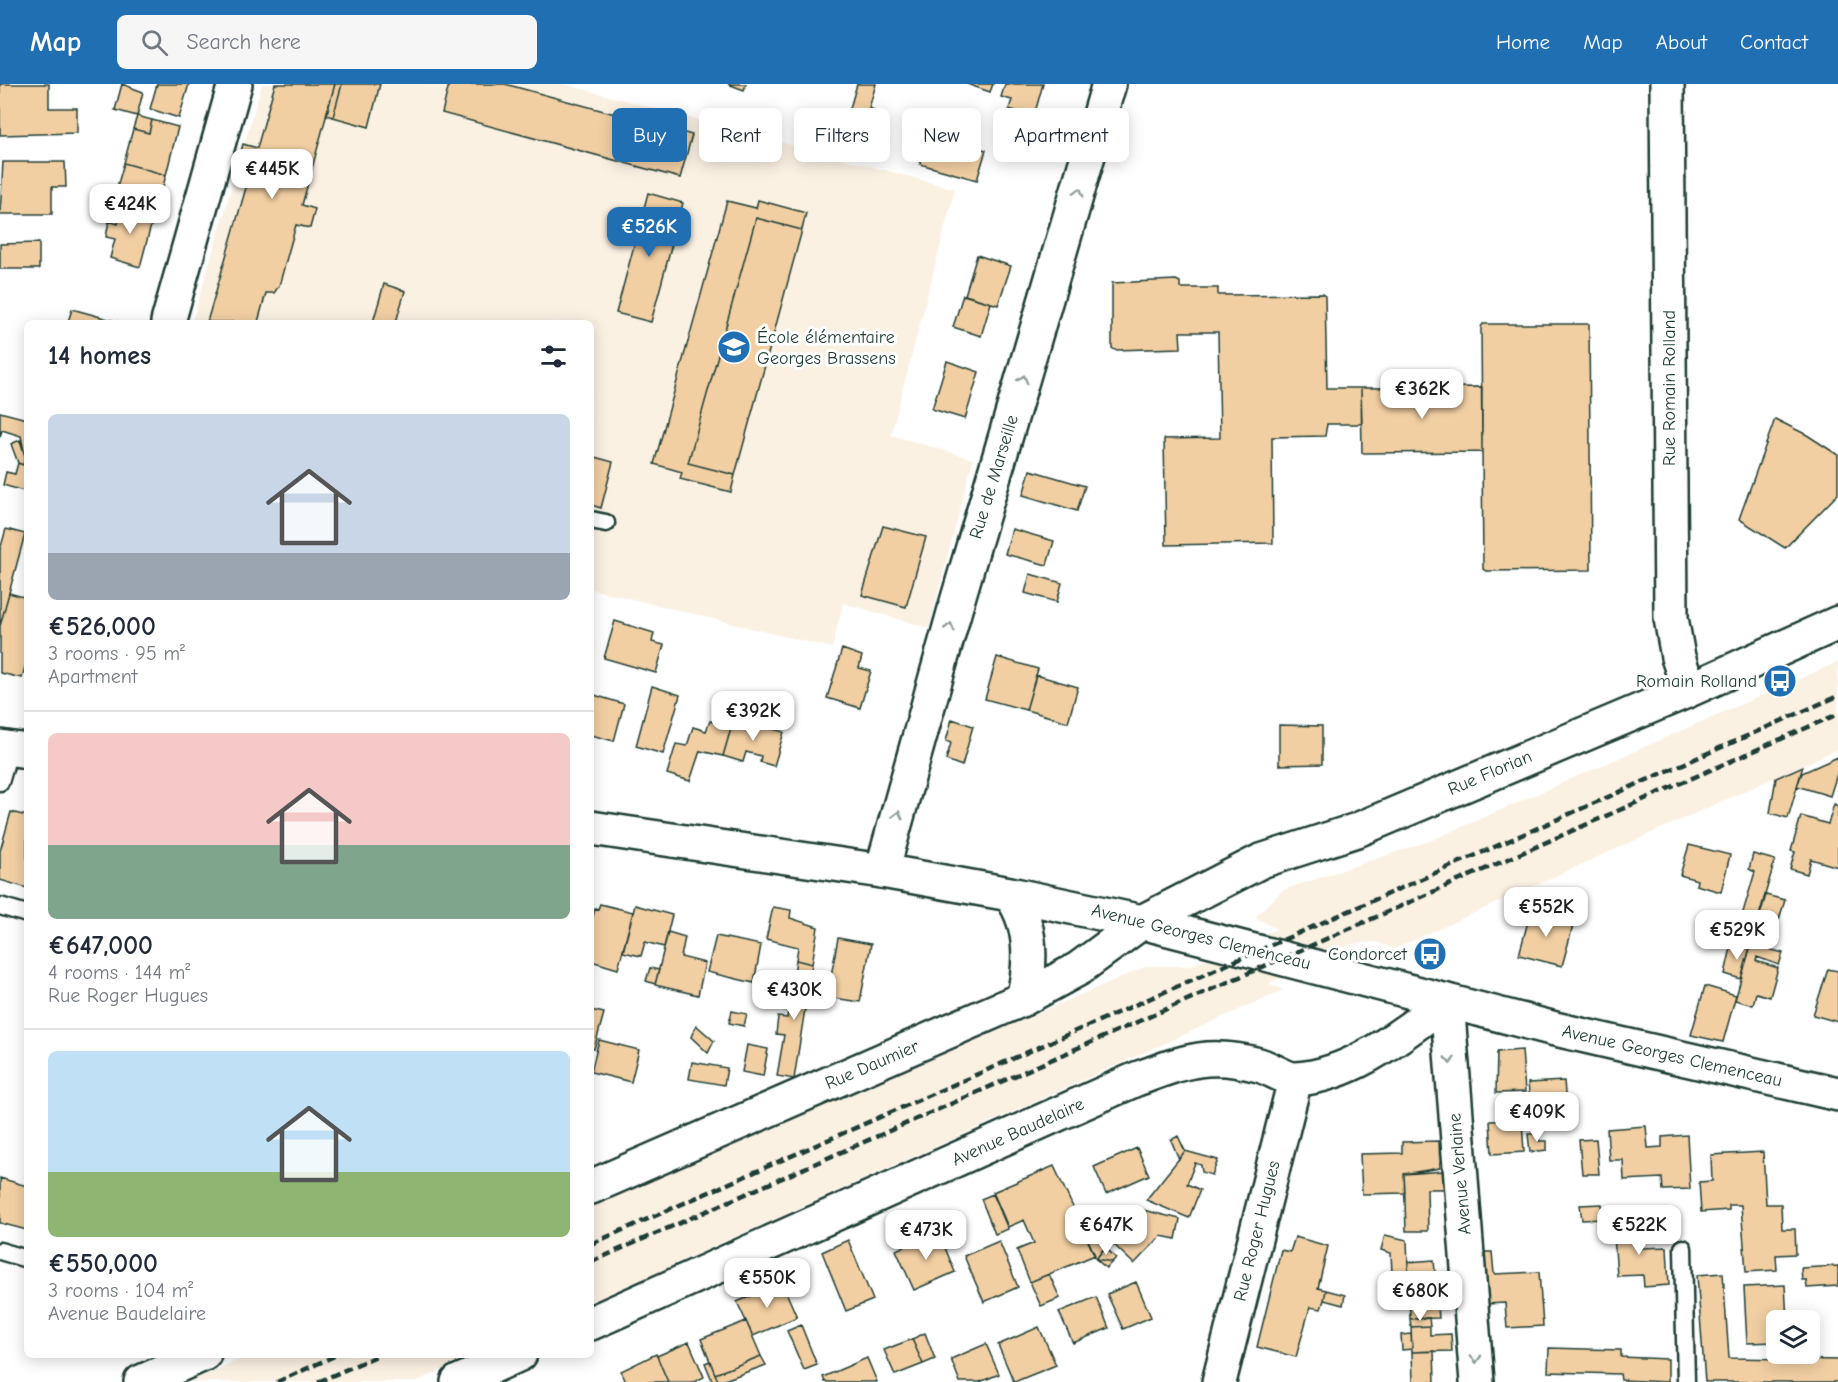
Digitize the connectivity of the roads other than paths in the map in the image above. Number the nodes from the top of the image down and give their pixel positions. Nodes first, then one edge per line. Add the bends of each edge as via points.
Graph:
1 (235, 84) edge
2 (1109, 84) edge
3 (1667, 84) edge
4 (169, 320) edge
5 (1838, 623) edge
6 (1689, 690) junction
7 (12, 749) edge
8 (0, 782) edge
9 (594, 828) edge
10 (882, 871) junction
11 (1010, 894) junction
12 (0, 906) edge
13 (24, 913) edge
14 (1142, 922) junction
15 (1023, 999) junction
16 (1447, 1001) junction
17 (1295, 1080) junction
18 (1838, 1094) edge
19 (594, 1186) edge
20 (1683, 1248) dead end
21 (0, 1251) edge
22 (24, 1258) edge
23 (594, 1322) edge
24 (195, 1358) edge
25 (511, 1358) edge
26 (141, 1382) edge
27 (458, 1382) edge
28 (1219, 1382) edge
29 (1477, 1382) edge
30 (1686, 1382) edge

1 - 4 street
10 -> 2 street, Rue de Marseille
3 - 6 street, Rue Romain Rolland via 1671,618
5 - 6 street, Rue Florian
6 - 14 street, Rue Florian via 1357,830 1261,861
7 - 8 lane
9 - 10 street, Avenue Georges Clemenceau
10 - 11 street, Avenue Georges Clemenceau
11 - 14 street, Avenue Georges Clemenceau
11 - 15 street via 1026,924 1029,974
12 - 13 lane
14 - 15 street, Rue Daumier via 1078,969
14 - 16 street, Avenue Georges Clemenceau
15 - 19 street, Rue Daumier
16 - 17 street via 1369,1055
16 - 18 street, Avenue Georges Clemenceau
16 -> 29 street, Avenue Verlaine
17 - 23 street, Avenue Baudelaire via 1245,1062 1213,1057 1182,1062
17 - 28 street, Rue Roger Hugues
20 - 30 lane
21 - 22 lane
24 - 26 street
25 - 27 street

